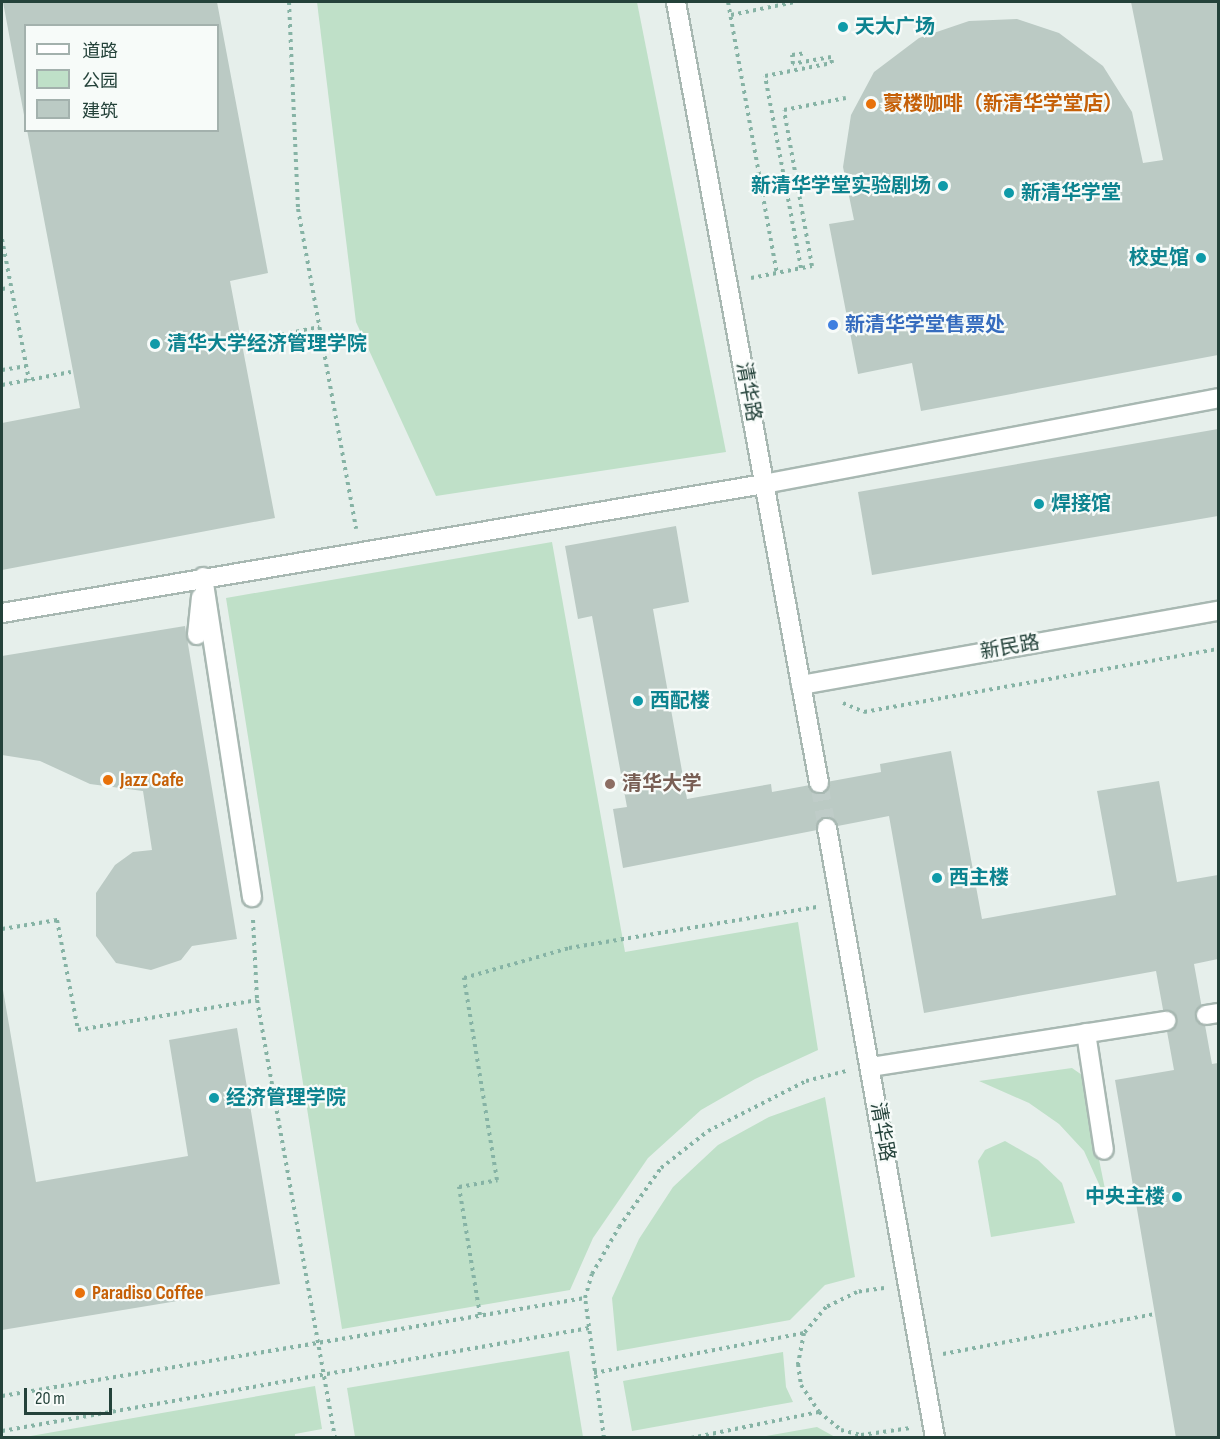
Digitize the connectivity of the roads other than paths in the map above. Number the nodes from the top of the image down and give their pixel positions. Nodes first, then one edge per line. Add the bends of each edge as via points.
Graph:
1 (676, 2) edge
2 (1218, 398) edge
3 (764, 484) junction
4 (203, 577) junction
5 (1218, 611) edge
6 (2, 613) edge
7 (197, 635) dead end
8 (801, 685) junction
9 (819, 783) tunnel mouth
10 (827, 828) tunnel mouth
11 (252, 897) road end
12 (1166, 1021) dead end
13 (1086, 1033) junction
14 (871, 1067) junction
15 (1104, 1150) dead end
16 (934, 1431) edge

1 - 3 street, 清华路
2 - 3 street
3 - 4 street
3 - 8 street, 清华路
4 - 6 street
4 - 7 street
4 - 11 street
5 - 8 street, 新民路
8 - 9 street, 清华路
10 - 14 street, 清华路
12 - 13 street
13 - 14 street
13 - 15 street
14 - 16 street, 清华路

